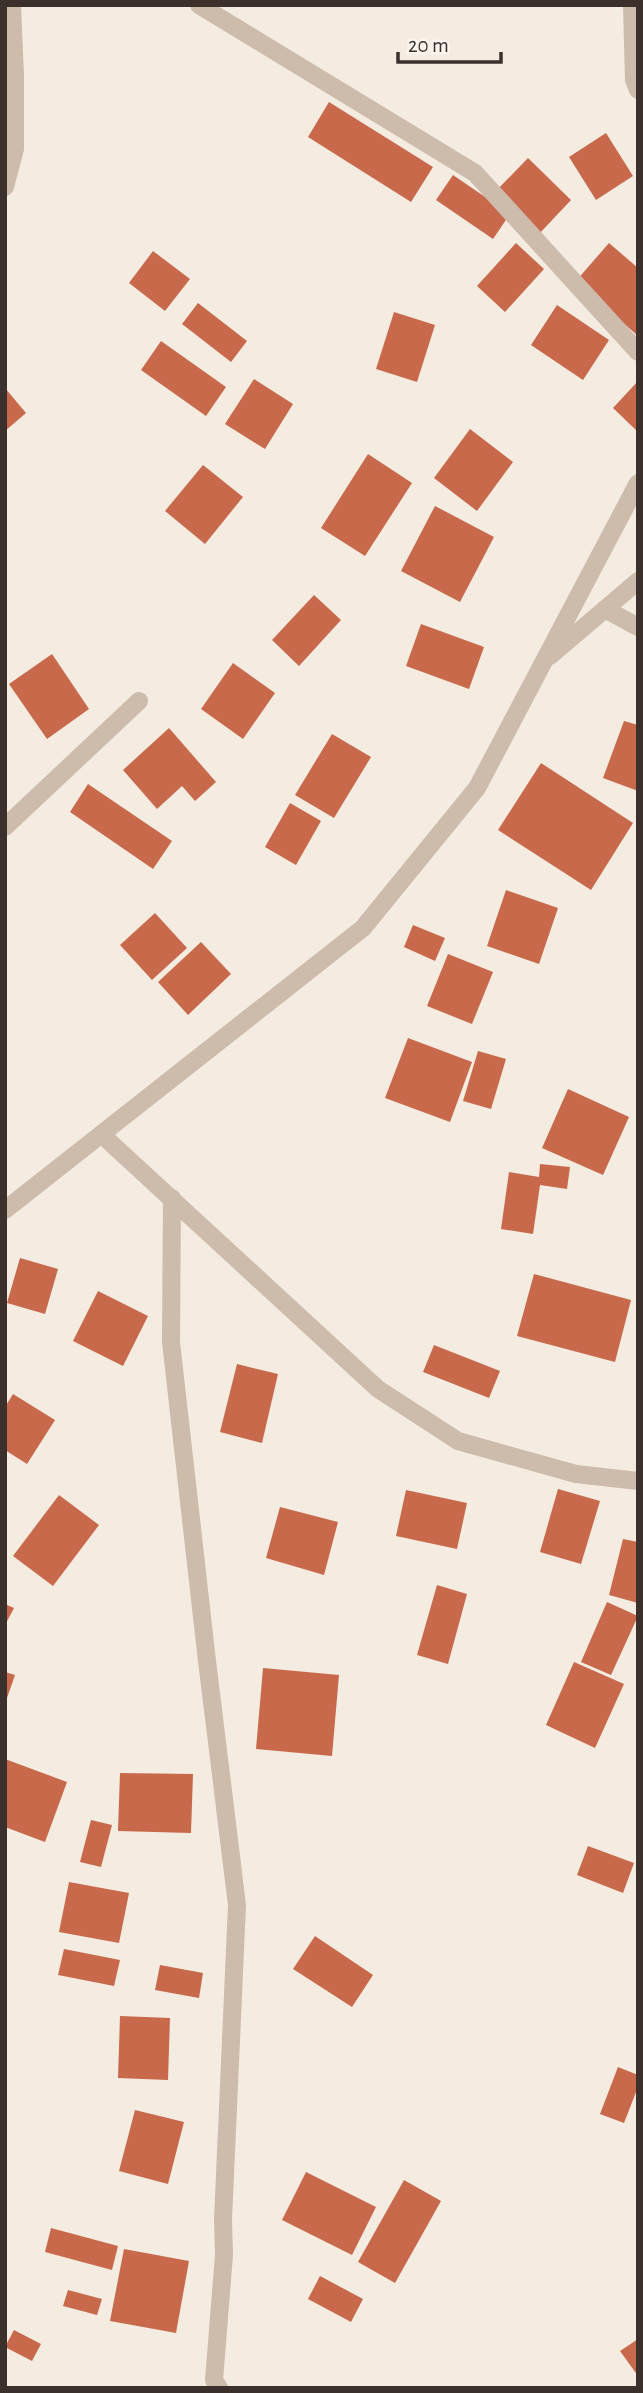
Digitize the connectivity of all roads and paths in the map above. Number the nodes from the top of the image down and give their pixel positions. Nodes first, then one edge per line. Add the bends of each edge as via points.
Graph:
1 (12, 5) edge
2 (199, 5) edge
3 (632, 5) edge
4 (638, 90) edge
5 (5, 187) edge
6 (638, 352) edge
7 (638, 482) edge
8 (638, 581) edge
9 (605, 609) junction
10 (638, 627) edge
11 (543, 663) junction
12 (139, 701) dead end
13 (5, 827) edge
14 (101, 1134) junction
15 (172, 1198) junction
16 (5, 1210) edge
17 (638, 1481) edge
18 (219, 2388) edge

1 - 5 street via 15,149
2 - 6 street via 475,173
3 - 4 street
7 - 11 street
8 - 9 street
9 - 10 street
9 - 11 street
11 - 14 street via 477,788 363,928
12 - 13 street
14 - 15 street
14 - 16 street
15 - 17 street via 378,1389 458,1441 576,1474
15 - 18 street via 171,1342 237,1905 224,2255 214,2380

